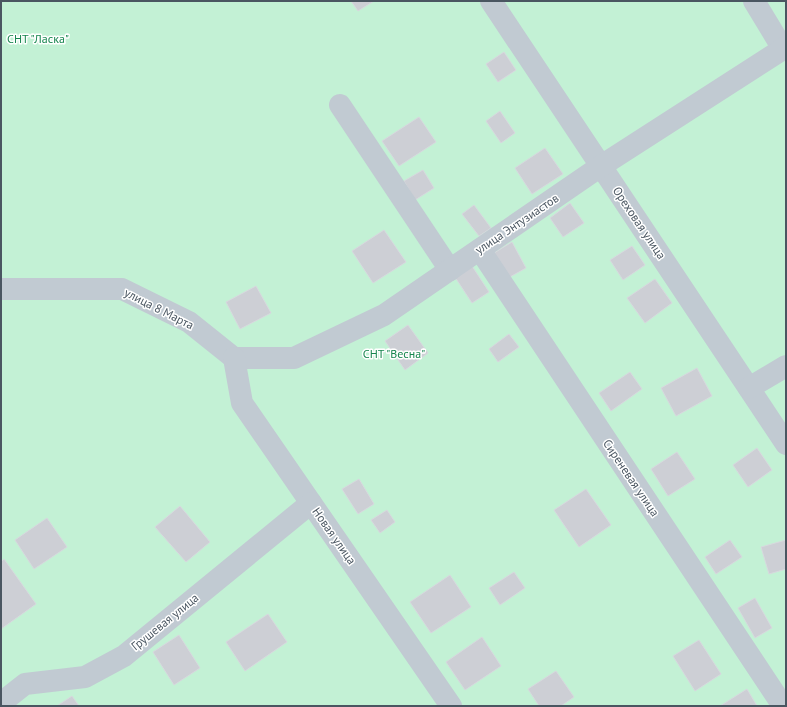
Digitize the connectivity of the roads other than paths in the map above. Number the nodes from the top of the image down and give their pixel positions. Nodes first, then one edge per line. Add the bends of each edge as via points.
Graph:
1 (491, 1) edge
2 (754, 1) edge
3 (784, 48) edge
4 (340, 104) dead end
5 (601, 166) junction
6 (480, 250) junction
7 (450, 270) junction
8 (1, 289) edge
9 (234, 358) junction
10 (786, 366) edge
11 (749, 388) junction
12 (786, 444) edge
13 (311, 503) junction
14 (1, 703) edge
15 (451, 706) edge
16 (783, 706) edge

1 - 5 street, Ореховая улица
2 - 3 street
3 - 5 street, улица Энтузиастов
4 - 7 street
5 - 6 street, улица Энтузиастов
5 - 11 street, Ореховая улица
6 - 7 street, улица Энтузиастов
6 - 16 street, Сиреневая улица
7 - 9 street, улица Энтузиастов via 384,315 294,358
8 - 9 street, улица 8 Марта via 122,289 189,322
9 - 13 street, Новая улица via 242,404
10 - 11 street
11 - 12 street, Ореховая улица
13 - 14 street, Грушевая улица via 124,656 85,677 25,684
13 - 15 street, Новая улица

